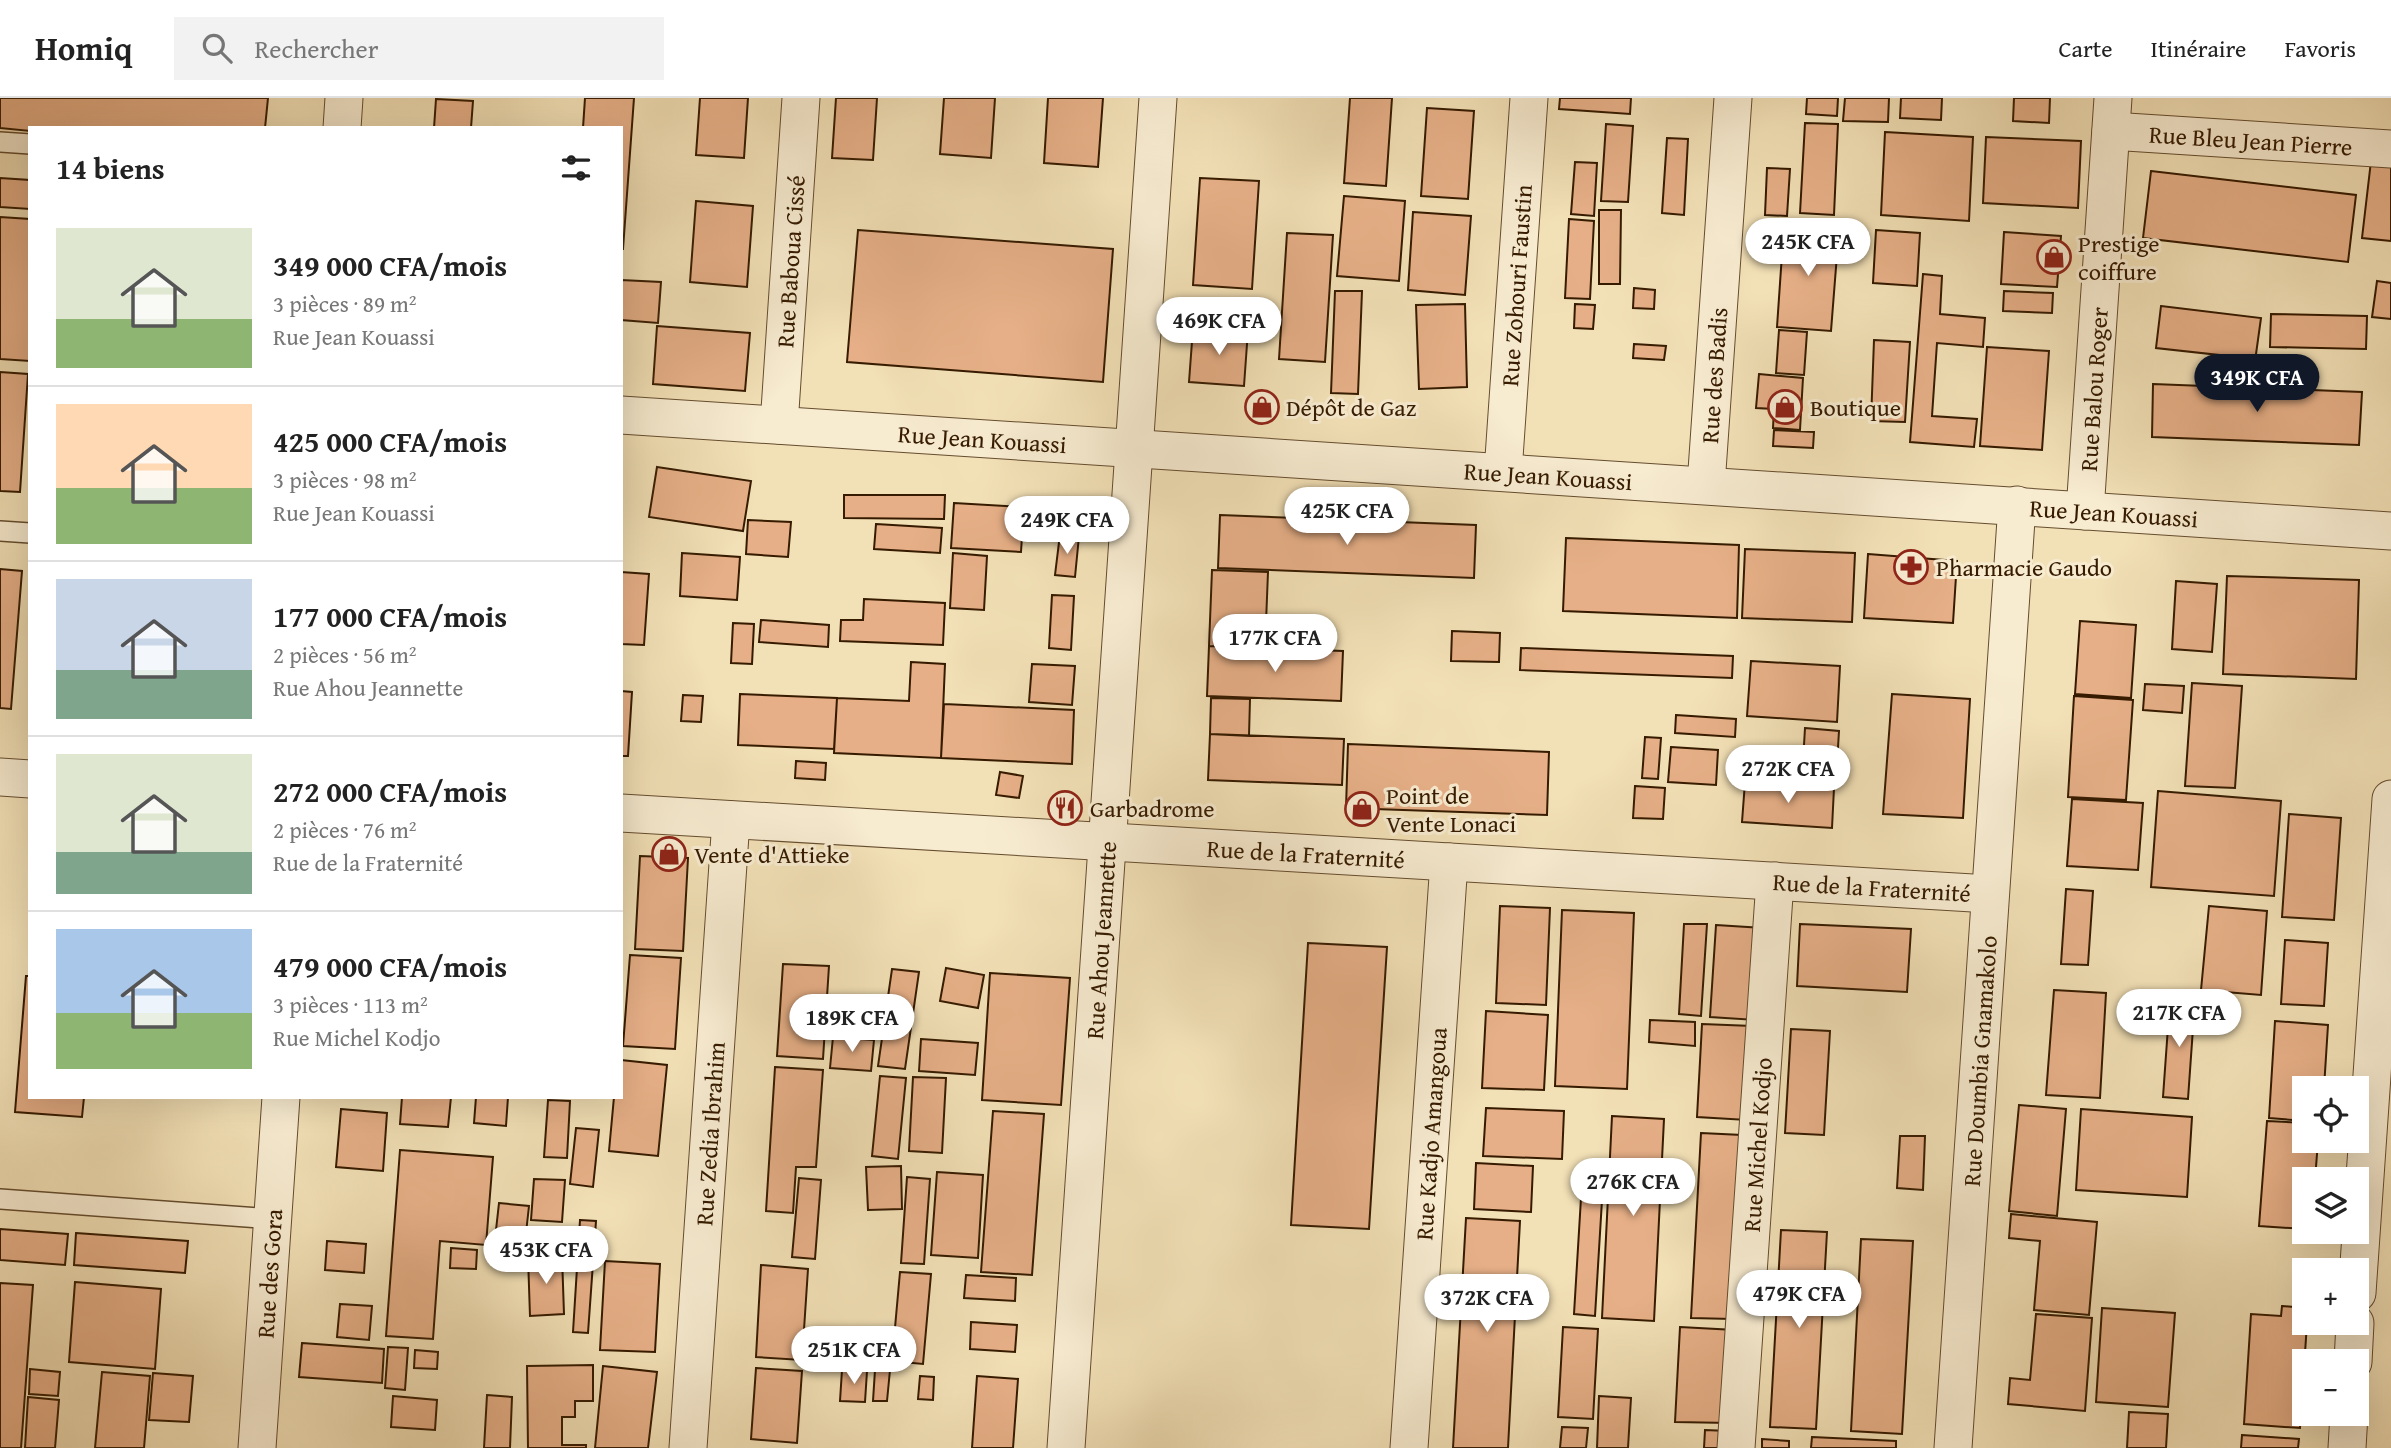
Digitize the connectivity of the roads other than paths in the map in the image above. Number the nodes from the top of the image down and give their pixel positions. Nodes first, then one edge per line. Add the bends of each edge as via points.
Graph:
1 (344, 98) edge
2 (801, 98) edge
3 (1158, 98) edge
4 (1529, 98) edge
5 (1733, 98) edge
6 (2112, 115) edge
7 (342, 126) edge
8 (0, 142) edge
9 (28, 144) edge
10 (2391, 149) edge
11 (623, 415) edge
12 (779, 425) junction
13 (1134, 448) junction
14 (1503, 472) junction
15 (1706, 485) junction
16 (2017, 505) junction
17 (2085, 512) junction
18 (0, 531) edge
19 (2391, 531) edge
20 (28, 533) edge
21 (0, 777) edge
22 (28, 779) edge
23 (2391, 799) edge
24 (623, 813) edge
25 (731, 820) junction
26 (1107, 842) junction
27 (1449, 862) junction
28 (1774, 881) junction
29 (1990, 894) junction
30 (281, 1099) edge
31 (0, 1199) edge
32 (273, 1219) junction
33 (2359, 1258) edge
34 (2348, 1426) edge
35 (257, 1448) edge
36 (688, 1448) edge
37 (1066, 1448) edge
38 (1409, 1448) edge
39 (1736, 1448) edge
40 (1953, 1448) edge
41 (2347, 1448) edge

1 - 7 street
2 - 12 street, Rue Baboua Cissé
3 - 13 street, Rue Ahou Jeannette
4 - 14 street, Rue Zohouri Faustin
5 - 15 street, Rue des Badis
6 - 10 street, Rue Bleu Jean Pierre
6 - 17 street, Rue Balou Roger
8 - 9 lane
11 - 12 street, Rue Jean Kouassi
12 - 13 street, Rue Jean Kouassi
13 - 14 street, Rue Jean Kouassi
13 - 26 street, Rue Ahou Jeannette
14 - 15 street, Rue Jean Kouassi
15 - 16 street, Rue Jean Kouassi
16 - 17 street, Rue Jean Kouassi
16 - 29 street, Rue Doumbia Gnamakolo
17 - 19 street, Rue Jean Kouassi
18 - 20 lane
21 - 22 street
23 - 33 street
24 - 25 street, Rue de la Fraternité
25 - 26 street, Rue de la Fraternité
25 - 36 street, Rue Zedia Ibrahim
26 - 27 street, Rue de la Fraternité
26 - 37 street, Rue Ahou Jeannette
27 - 28 street, Rue de la Fraternité
27 - 38 street, Rue Kadjo Amangoua
28 - 29 street, Rue de la Fraternité
28 - 39 street, Rue Michel Kodjo
29 - 40 street, Rue Doumbia Gnamakolo
30 - 32 street, Rue des Gora
31 - 32 lane
32 - 35 street, Rue des Gora
34 - 41 street

